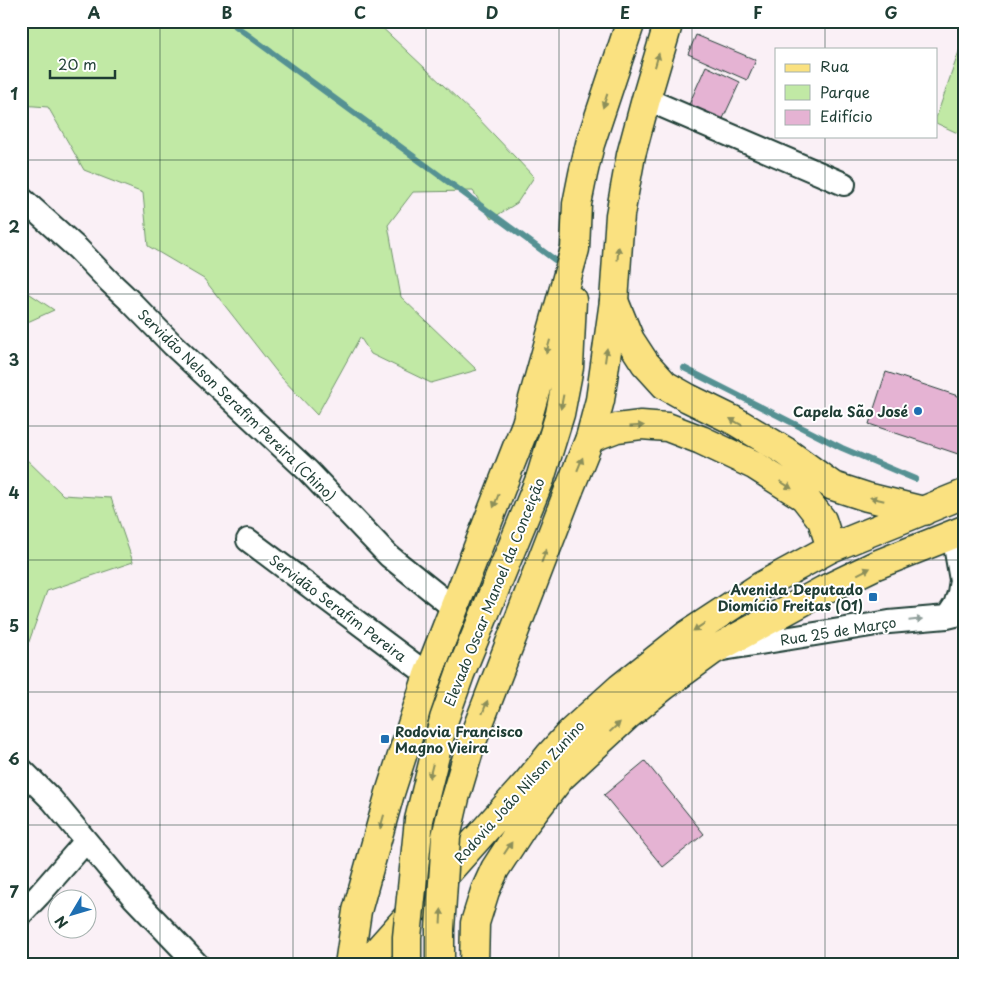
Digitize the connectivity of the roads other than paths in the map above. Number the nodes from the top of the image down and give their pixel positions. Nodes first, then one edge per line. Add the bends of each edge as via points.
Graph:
1 (631, 21) edge
2 (668, 21) edge
3 (646, 99) junction
4 (844, 184) dead end
5 (21, 198) edge
6 (575, 249) junction
7 (614, 301) junction
8 (590, 438) junction
9 (964, 494) edge
10 (924, 510) junction
11 (958, 532) edge
12 (248, 540) dead end
13 (831, 548) junction
14 (963, 581) edge
15 (454, 609) junction
16 (956, 615) edge
17 (712, 651) junction
18 (428, 675) junction
19 (21, 769) edge
20 (86, 841) junction
21 (21, 914) edge
22 (371, 960) edge
23 (198, 965) edge
24 (349, 965) edge
25 (407, 965) edge
26 (440, 965) edge
27 (474, 965) edge

1 -> 6 main road via 582,174
3 -> 2 main road
3 - 4 street
7 -> 3 main road via 620,215
5 - 15 street, Servidão Nelson Serafim Pereira (Chino) via 308,471 389,556
6 -> 15 main road via 526,424
6 -> 25 main road, Elevado Oscar Manoel da Conceição, bridge via 569,367 560,414 540,480 444,719 419,820
8 -> 7 main road via 600,400
10 -> 7 main road via 833,486 736,421 665,385 630,340
8 -> 13 main road via 617,428 641,425 667,427 701,440 754,465 804,496 822,520
26 -> 8 main road, bridge via 446,837 470,744
9 - 10 main road, Rodovia João Nilson Zunino
10 - 13 main road, Rodovia João Nilson Zunino
11 - 14 street
17 -> 11 main road, Rodovia João Nilson Zunino via 824,590
12 - 18 street, Servidão Serafim Pereira
13 -> 22 main road, Rodovia João Nilson Zunino via 763,585 687,635 620,688 570,733
14 - 16 street via 954,605
15 - 18 main road
17 -> 16 street, Rua 25 de Março via 889,622
27 -> 17 main road, Rodovia João Nilson Zunino via 475,923 485,891 523,826 561,777 627,716
18 -> 24 main road via 357,911
19 - 20 street
20 - 21 street
20 - 23 street via 133,897

